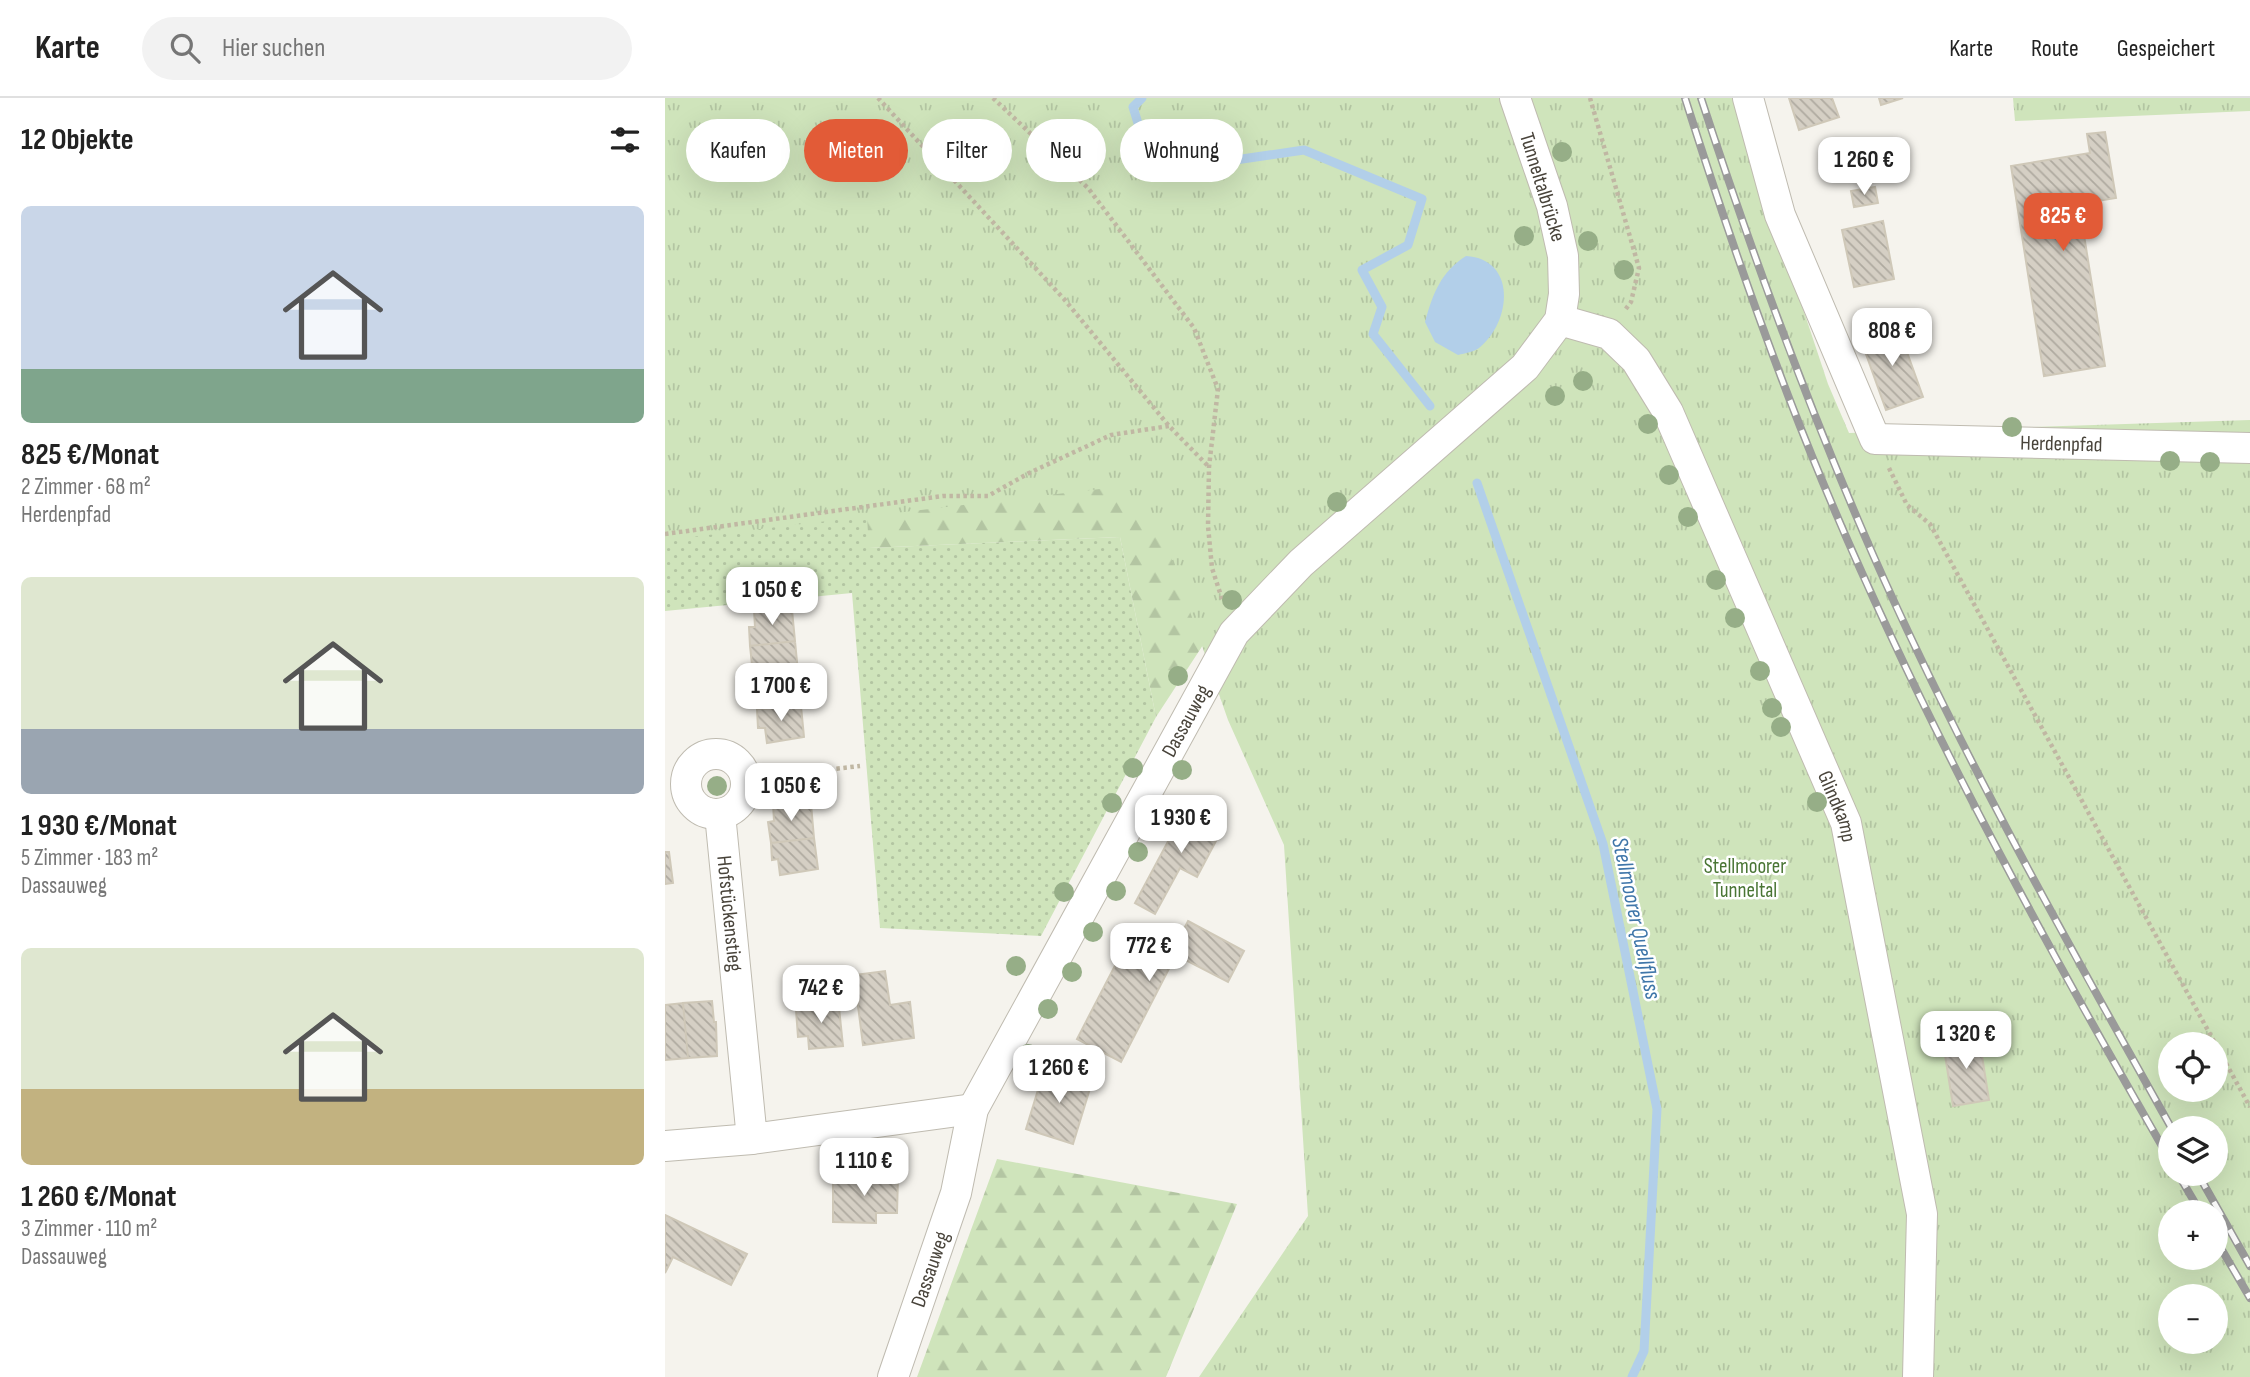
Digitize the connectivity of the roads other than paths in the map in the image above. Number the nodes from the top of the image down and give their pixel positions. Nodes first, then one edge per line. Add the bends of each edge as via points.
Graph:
1 (1515, 98) edge
2 (1748, 98) edge
3 (1560, 320) junction
4 (2250, 448) edge
5 (676, 794) edge
6 (720, 814) junction
7 (973, 1109) junction
8 (752, 1139) junction
9 (665, 1146) edge
10 (893, 1377) edge
11 (1919, 1377) edge

1 - 3 street, Tunneltalbrücke via 1552,206 1563,256
2 - 4 street, Herdenpfad via 1780,215 1875,439
3 - 7 street, Dassauweg via 1525,367 1301,563 1234,633
3 - 11 street, Glindkamp via 1609,334 1636,360 1668,412 1846,823 1922,1214
5 - 6 street via 699,810
5 - 6 street via 691,766 707,755 731,757 746,779 743,799
6 - 8 street, Hofstückenstieg
7 - 8 street
7 - 10 street, Dassauweg via 956,1193
8 - 9 street

